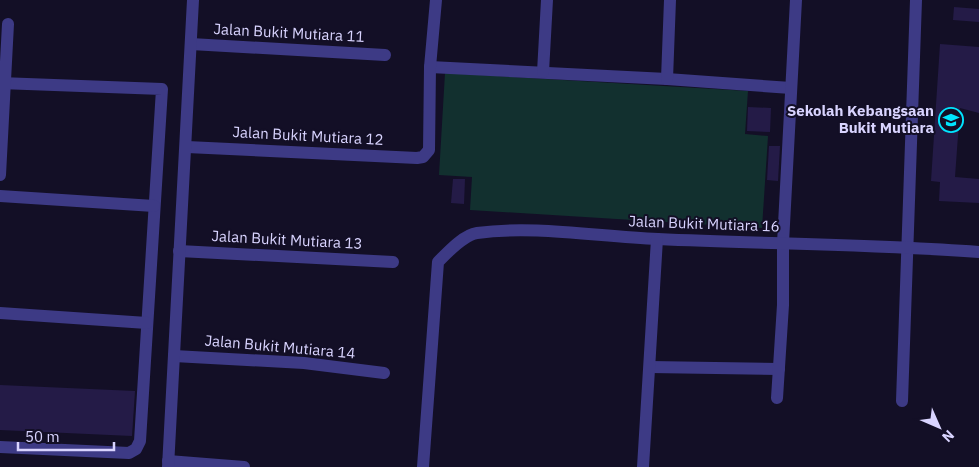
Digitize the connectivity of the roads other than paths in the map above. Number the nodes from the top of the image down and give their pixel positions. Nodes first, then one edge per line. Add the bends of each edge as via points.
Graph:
1 (194, 0) edge
2 (436, 0) edge
3 (547, 0) edge
4 (670, 0) edge
5 (796, 0) edge
6 (916, 0) edge
7 (8, 24) dead end
8 (191, 44) junction
9 (386, 55) dead end
10 (430, 67) junction
11 (543, 72) junction
12 (666, 79) junction
13 (3, 83) edge
14 (792, 88) junction
15 (187, 147) junction
16 (0, 175) edge
17 (0, 196) edge
18 (154, 206) junction
19 (657, 239) junction
20 (784, 243) junction
21 (907, 248) junction
22 (179, 251) junction
23 (979, 252) edge
24 (393, 262) dead end
25 (0, 313) edge
26 (147, 323) junction
27 (174, 356) junction
28 (650, 366) junction
29 (779, 369) junction
30 (384, 373) dead end
31 (777, 398) dead end
32 (902, 401) dead end
33 (0, 447) edge
34 (168, 464) edge
35 (244, 467) edge
36 (423, 467) edge
37 (644, 467) edge

1 - 8 street
2 - 10 street
3 - 11 street
4 - 12 street
5 - 14 street
6 - 21 street
7 - 13 street
8 - 9 street, Jalan Bukit Mutiara 11
8 - 15 street
10 - 11 street
10 - 15 street, Jalan Bukit Mutiara 12 via 429,150 417,158
11 - 12 street
12 - 14 street
13 - 16 street
13 - 18 street via 162,89
14 - 20 street
15 - 22 street
17 - 18 street
18 - 26 street
19 - 20 street, Jalan Bukit Mutiara 16
19 - 28 street
19 - 36 street, Jalan Bukit Mutiara 16 via 535,230 474,233 454,246 438,262
20 - 21 street, Jalan Bukit Mutiara 16
20 - 29 street
21 - 23 street, Jalan Bukit Mutiara 16
21 - 32 street
22 - 24 street, Jalan Bukit Mutiara 13
22 - 27 street
25 - 26 street
26 - 33 street via 140,441 136,449 129,453
27 - 30 street, Jalan Bukit Mutiara 14 via 304,363
27 - 34 street
28 - 29 street
28 - 37 street
29 - 31 street
34 - 35 street

